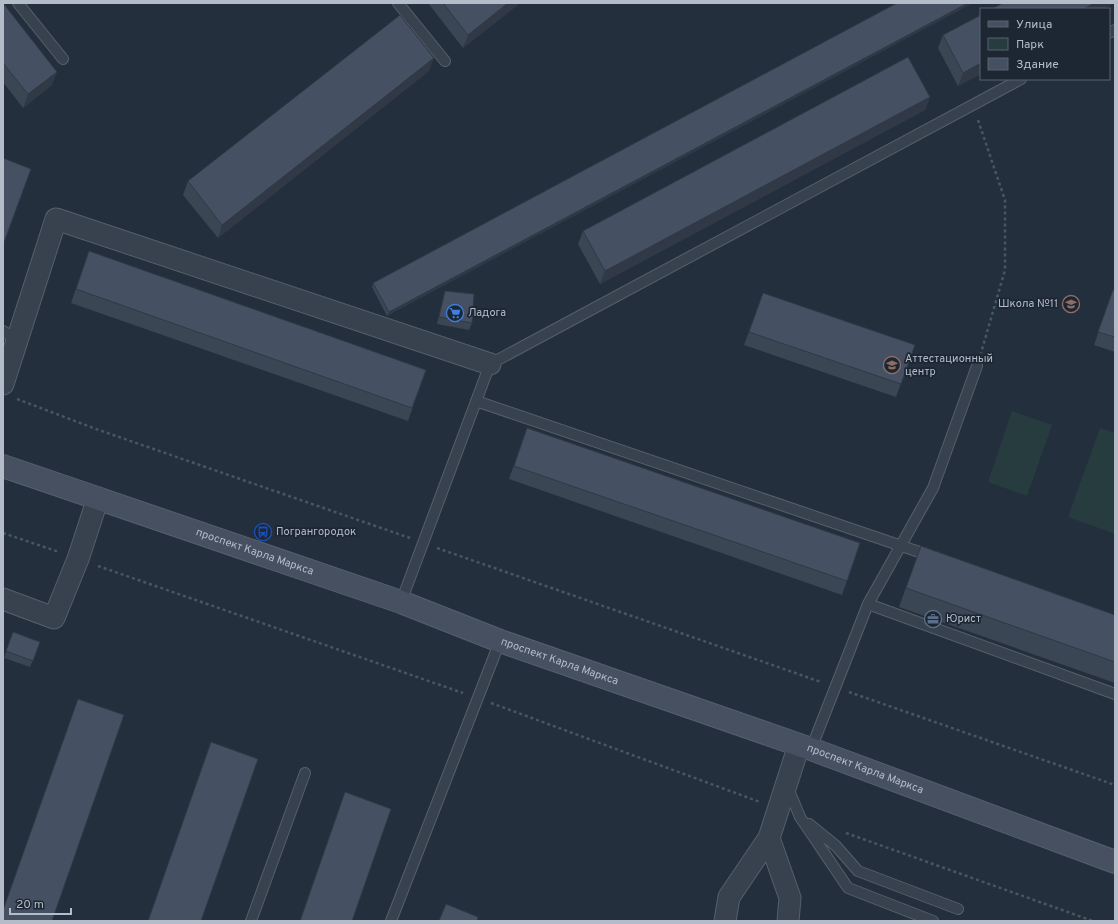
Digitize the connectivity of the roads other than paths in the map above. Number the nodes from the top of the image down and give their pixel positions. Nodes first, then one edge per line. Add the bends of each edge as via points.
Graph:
1 (18, 3) edge
2 (398, 3) edge
3 (63, 59) dead end
4 (445, 61) dead end
5 (1019, 80) edge
6 (10, 336) edge
7 (490, 364) junction
8 (977, 366) road end
9 (6, 378) edge
10 (476, 401) junction
11 (3, 466) edge
12 (98, 498) junction
13 (900, 546) junction
14 (937, 558) edge
15 (3, 599) edge
16 (401, 602) junction
17 (868, 604) junction
18 (500, 641) junction
19 (1115, 694) edge
20 (805, 747) junction
21 (305, 773) dead end
22 (786, 784) junction
23 (800, 816) junction
24 (769, 838) junction
25 (1115, 862) edge
26 (958, 908) dead end
27 (251, 921) edge
28 (391, 921) edge
29 (725, 921) edge
30 (788, 921) edge
31 (933, 921) edge

1 - 3 lane
2 - 4 lane
5 - 7 lane
6 - 7 street via 56,219
6 - 9 street
7 - 10 lane
8 - 13 lane via 933,488
10 - 13 lane
10 - 16 lane
11 - 12 main road, проспект Карла Маркса
12 - 15 street via 78,559 54,618
12 - 16 main road, проспект Карла Маркса
13 - 14 lane
13 - 17 lane
16 - 18 main road, проспект Карла Маркса
17 - 19 lane
17 - 20 lane via 835,687
18 - 20 main road, проспект Карла Маркса
18 - 28 lane
20 - 22 street
20 - 25 main road, проспект Карла Маркса
21 - 27 lane
22 - 23 lane
22 - 24 street
23 - 26 lane via 836,846 858,871
23 - 31 lane via 848,888
24 - 29 street via 729,897
24 - 30 street via 790,898

